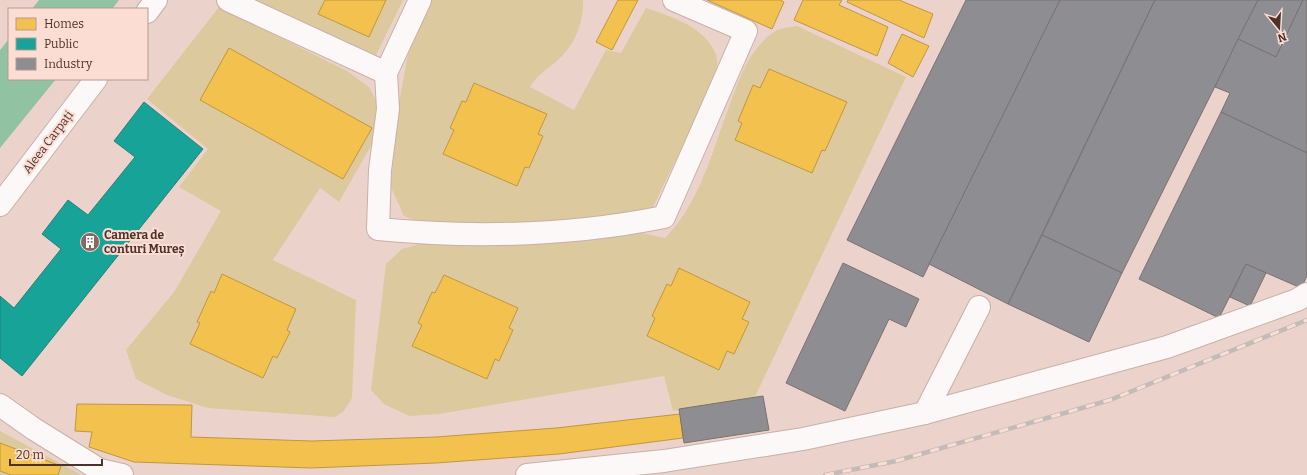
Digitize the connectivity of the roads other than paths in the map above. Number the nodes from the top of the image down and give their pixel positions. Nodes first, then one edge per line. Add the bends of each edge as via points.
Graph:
1 (156, 0) edge
2 (228, 0) edge
3 (420, 0) edge
4 (674, 0) edge
5 (148, 11) edge
6 (386, 73) junction
7 (95, 80) edge
8 (0, 205) edge
9 (1307, 294) edge
10 (979, 307) dead end
11 (0, 405) edge
12 (925, 412) junction
13 (122, 475) edge
14 (527, 475) edge

1 - 5 street
2 - 6 street
3 - 6 street
4 - 6 street via 746,31 664,218 626,225 510,235 433,234 378,229 380,170 388,109
7 - 8 street, Aleea Carpați
9 - 12 street via 1297,300 1167,347
10 - 12 street
11 - 13 street via 100,470
12 - 14 street via 803,439 664,461

